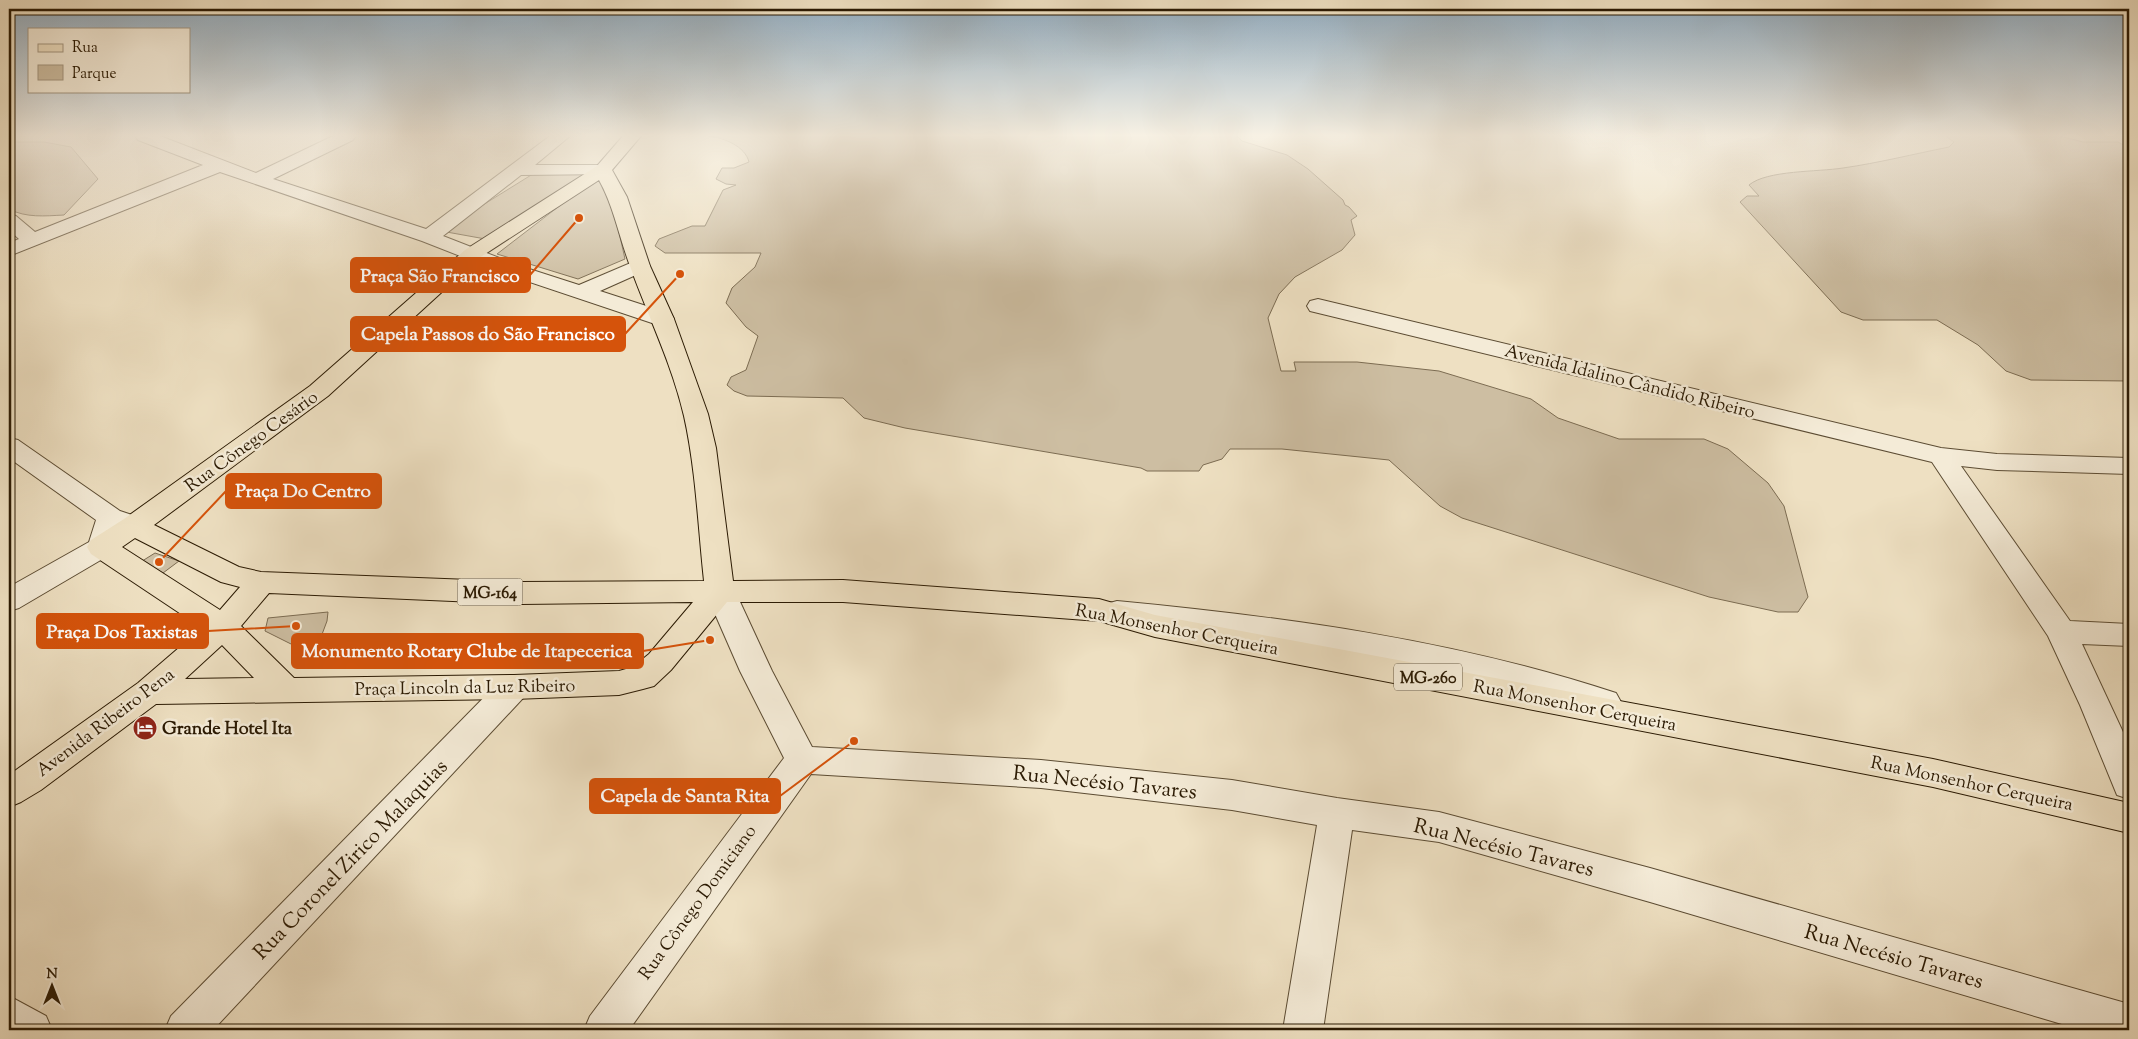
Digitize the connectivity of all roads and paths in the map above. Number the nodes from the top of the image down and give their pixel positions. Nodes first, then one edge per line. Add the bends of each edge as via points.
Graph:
1 (172, 184) edge
2 (271, 184) edge
3 (498, 184) edge
4 (581, 184) edge
5 (612, 184) edge
6 (9, 220) edge
7 (429, 237) junction
8 (38, 238) junction
9 (9, 250) edge
10 (472, 254) junction
11 (640, 266) junction
12 (582, 291) junction
13 (1318, 306) dead end
14 (663, 319) junction
15 (9, 446) edge
16 (1941, 456) junction
17 (2129, 466) edge
18 (122, 521) junction
19 (101, 547) junction
20 (261, 582) junction
21 (720, 591) junction
22 (9, 600) edge
23 (223, 627) junction
24 (2061, 632) junction
25 (2129, 635) edge
26 (514, 687) junction
27 (286, 690) junction
28 (149, 692) junction
29 (802, 760) junction
30 (2129, 785) edge
31 (9, 792) edge
32 (1337, 813) junction
33 (2129, 818) edge
34 (9, 1016) edge
35 (2129, 1024) edge
36 (32, 1030) edge
37 (185, 1030) edge
38 (604, 1030) edge
39 (1303, 1030) edge

1 - 8 street
2 - 7 street
3 - 7 street
4 - 10 main road, Rua Cônego Cesário
5 - 11 main road
6 - 8 street
7 - 10 street
8 - 9 street
10 - 12 street
10 - 18 main road, Rua Cônego Cesário via 319,391
11 - 12 street
11 - 14 main road
12 - 14 street
13 - 16 street, Avenida Idalino Cândido Ribeiro
14 - 21 main road via 696,414
15 - 18 street
16 - 17 street, Avenida Idalino Cândido Ribeiro via 1997,462
16 - 24 street
18 - 19 street
18 - 20 main road, MG-164 via 231,575
19 - 22 street
19 - 23 main road
20 - 21 main road, MG-164 via 521,593
20 - 23 main road, Avenida Ribeiro Pena
21 - 26 main road, Praça Lincoln da Luz Ribeiro via 660,662 643,677 620,683
21 - 29 street
21 - 33 main road, Rua Monsenhor Cerqueira / MG-260 via 843,591 1099,610 1155,626 1933,773
23 - 27 main road
23 - 28 main road, Avenida Ribeiro Pena
24 - 25 street
24 - 30 street
26 - 27 main road, Praça Lincoln da Luz Ribeiro
26 - 37 street, Rua Coronel Zirico Malaquias
27 - 28 main road, Praça Lincoln da Luz Ribeiro
28 - 31 main road, Avenida Ribeiro Pena
29 - 32 street, Rua Necésio Tavares via 1041,774 1232,794
29 - 38 street, Rua Cônego Domiciano
32 - 35 street, Rua Necésio Tavares via 1438,826 1650,884
32 - 39 street
34 - 36 street

